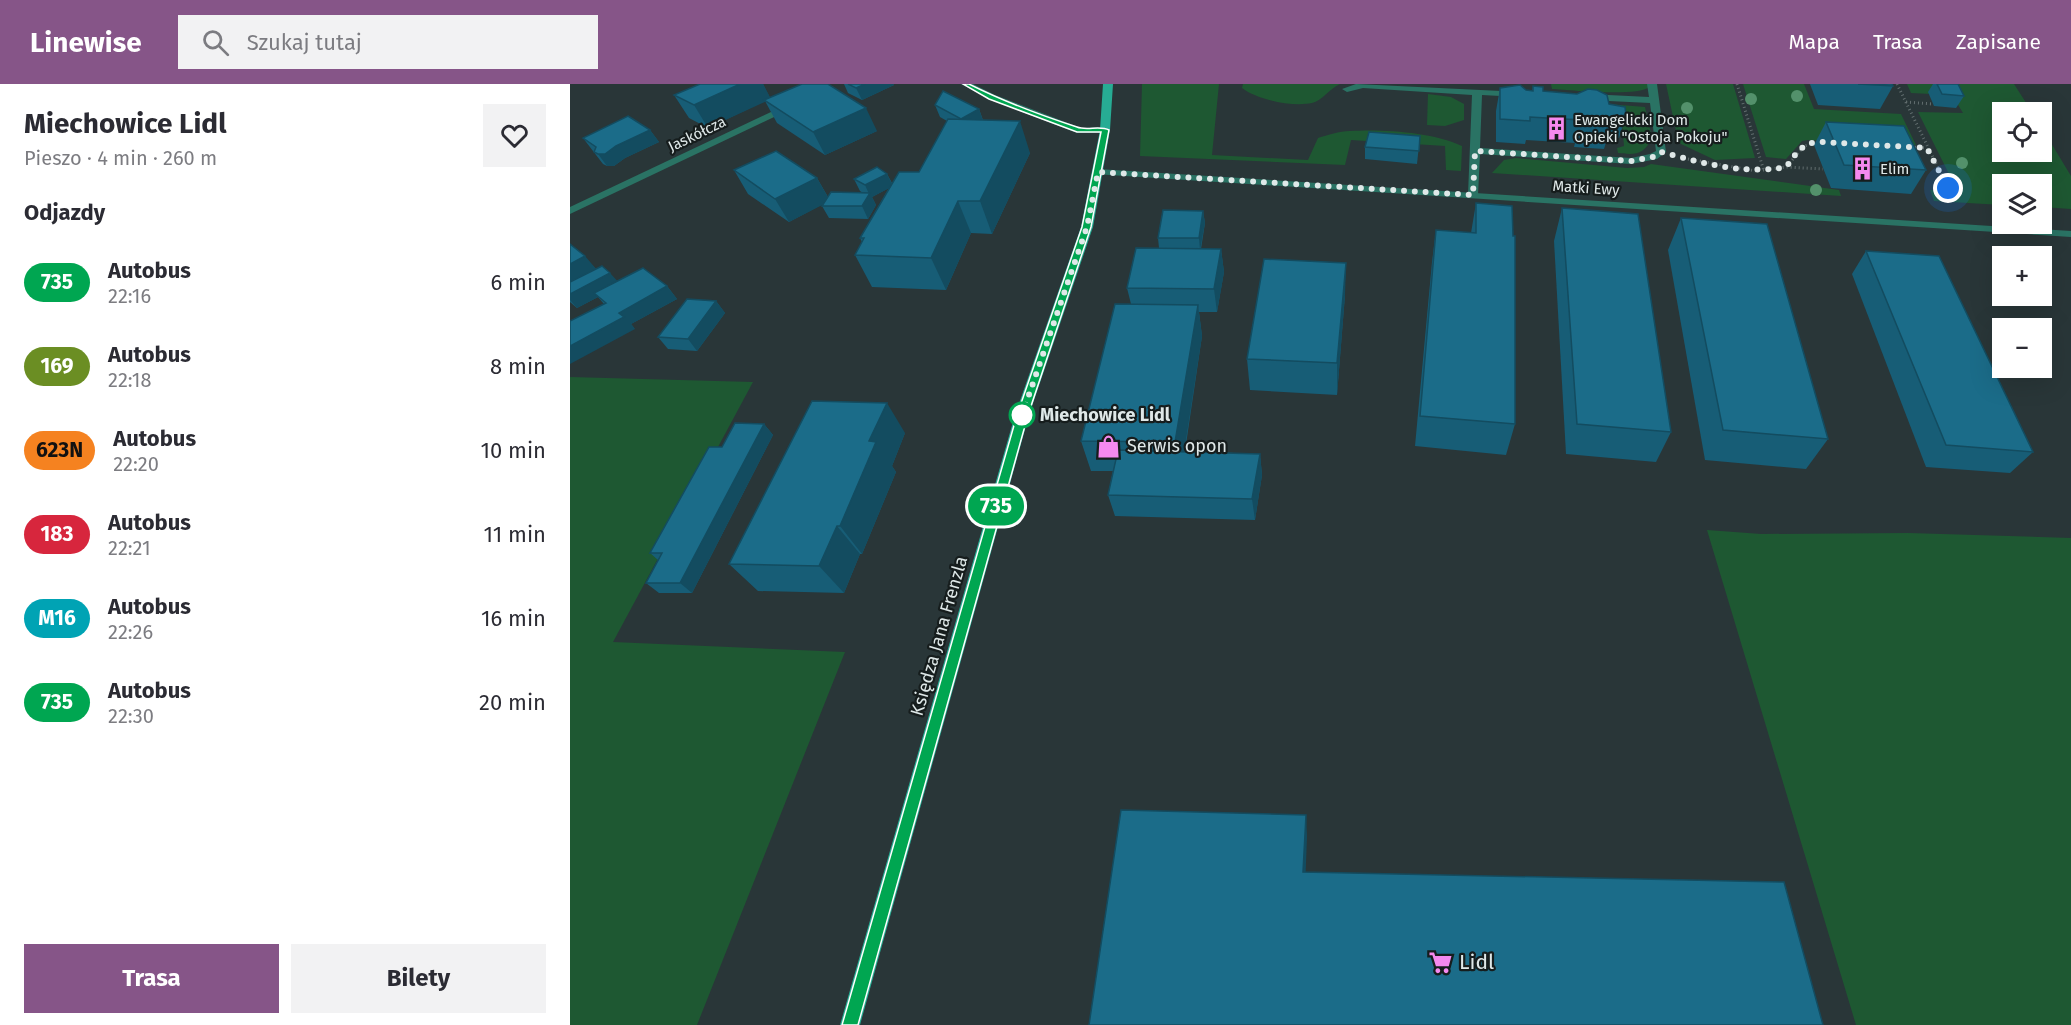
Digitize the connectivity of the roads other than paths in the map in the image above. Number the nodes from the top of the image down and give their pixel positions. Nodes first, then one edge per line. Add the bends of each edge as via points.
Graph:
1 (966, 84) edge
2 (1108, 84) edge
3 (1652, 84) edge
4 (1347, 89) dead end
5 (1477, 92) junction
6 (1524, 94) edge
7 (1571, 96) edge
8 (804, 99) edge
9 (1654, 100) junction
10 (1105, 130) junction
11 (1475, 151) junction
12 (1098, 172) junction
13 (1473, 195) junction
14 (570, 212) edge
15 (2071, 234) edge
16 (850, 1025) edge

1 - 10 street via 1080,131
2 - 10 main road, Księdza Jana Frenzla
3 - 9 street
4 - 5 street via 1363,85
5 - 6 street
5 - 11 street
7 - 9 street
8 - 14 street, Jaskółcza
9 - 11 street via 1661,152 1653,157 1631,161
10 - 12 main road, Księdza Jana Frenzla
11 - 13 street
12 - 13 street, Matki Ewy
12 - 16 main road, Księdza Jana Frenzla via 1087,227 1019,426
13 - 15 street, Matki Ewy

